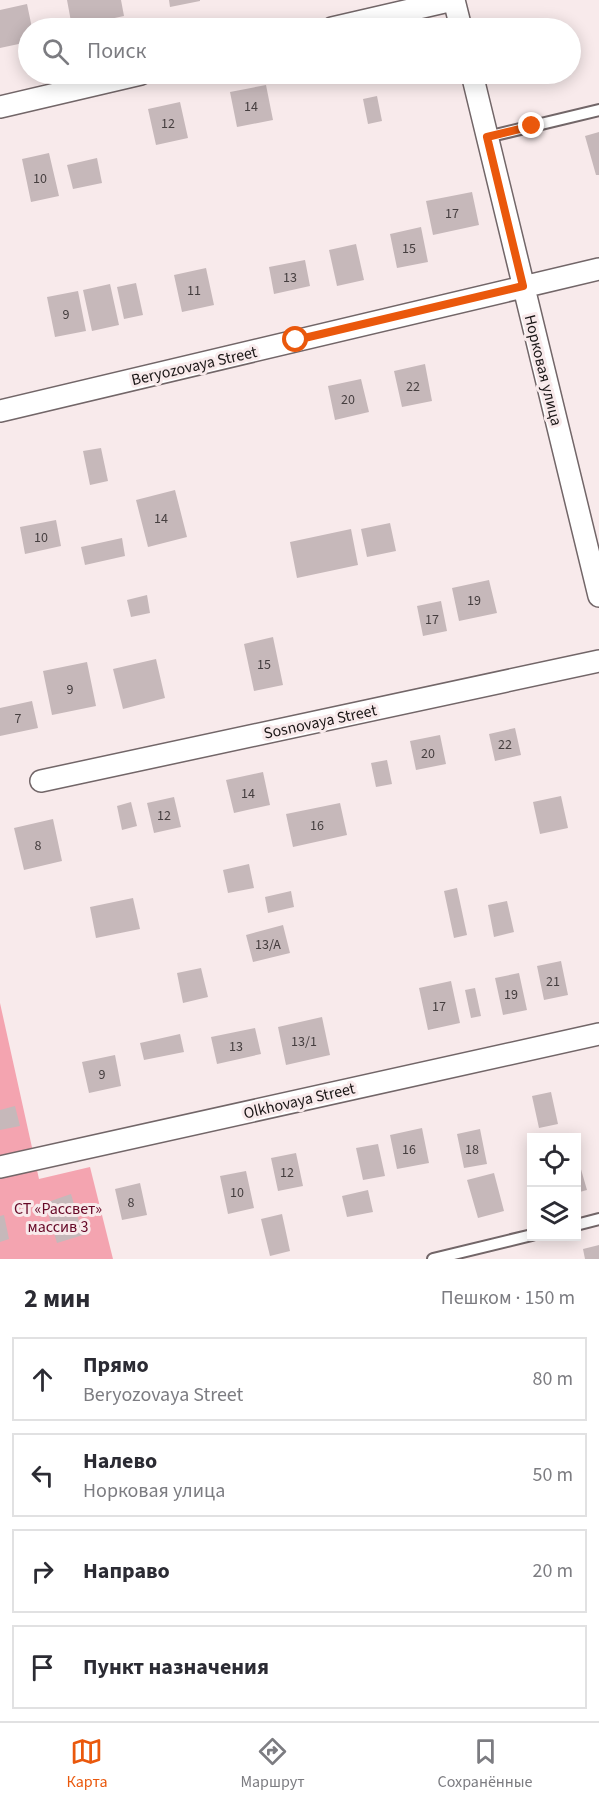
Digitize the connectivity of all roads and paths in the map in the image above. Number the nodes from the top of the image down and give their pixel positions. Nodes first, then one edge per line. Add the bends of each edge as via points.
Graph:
1 (454, 0) edge
2 (376, 18) edge
3 (458, 18) edge
4 (98, 84) edge
5 (474, 84) edge
6 (0, 107) edge
7 (599, 110) edge
8 (487, 137) junction
9 (599, 269) edge
10 (523, 286) junction
11 (0, 411) edge
12 (599, 596) edge
13 (599, 661) edge
14 (41, 780) dead end
15 (599, 1034) edge
16 (0, 1167) edge
17 (599, 1219) edge
18 (581, 1224) edge
19 (527, 1236) edge
20 (433, 1259) edge

1 - 2 street
1 - 3 street
4 - 6 street
5 - 8 street, Норковая улица
7 - 8 lane
8 - 10 street, Норковая улица
9 - 10 street, Beryozovaya Street
10 - 11 street, Beryozovaya Street
10 - 12 street, Норковая улица
13 - 14 street, Sosnovaya Street
15 - 16 street, Olkhovaya Street
17 - 18 lane
19 - 20 lane

